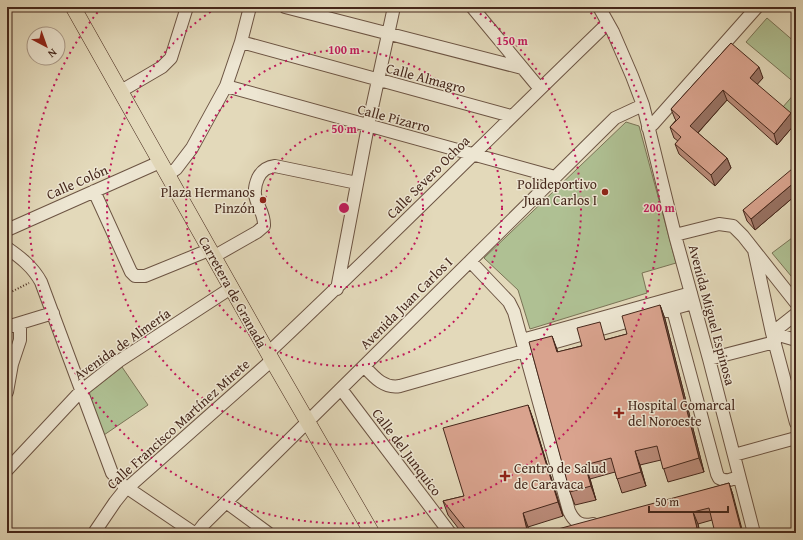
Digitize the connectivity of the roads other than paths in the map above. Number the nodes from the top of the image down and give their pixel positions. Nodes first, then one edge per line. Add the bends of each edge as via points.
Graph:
1 (73, 7) edge
2 (187, 7) edge
3 (250, 7) edge
4 (285, 7) edge
5 (394, 7) edge
6 (472, 7) edge
7 (599, 7) edge
8 (757, 7) edge
9 (327, 12) edge
10 (608, 23) junction
11 (388, 34) junction
12 (241, 42) junction
13 (522, 68) junction
14 (379, 81) junction
15 (226, 86) junction
16 (540, 89) junction
17 (121, 91) junction
18 (643, 105) junction
19 (511, 116) junction
20 (368, 126) junction
21 (648, 128) junction
22 (472, 155) junction
23 (164, 168) junction
24 (555, 177) junction
25 (357, 183) junction
26 (94, 191) junction
27 (7, 230) edge
28 (675, 235) junction
29 (7, 248) edge
30 (754, 250) junction
31 (211, 253) junction
32 (470, 261) junction
33 (230, 288) junction
34 (336, 289) junction
35 (692, 298) junction
36 (796, 303) edge
37 (671, 304) junction
38 (53, 313) junction
39 (796, 314) edge
40 (20, 323) junction
41 (7, 327) edge
42 (773, 337) junction
43 (796, 340) edge
44 (524, 345) junction
45 (7, 353) edge
46 (270, 357) junction
47 (709, 359) junction
48 (12, 364) junction
49 (364, 366) junction
50 (341, 389) junction
51 (81, 391) junction
52 (7, 392) edge
53 (307, 421) junction
54 (796, 423) edge
55 (796, 438) edge
56 (734, 455) junction
57 (7, 470) edge
58 (740, 481) junction
59 (127, 488) junction
60 (718, 490) edge
61 (226, 502) junction
62 (603, 522) edge
63 (94, 533) edge
64 (194, 533) edge
65 (197, 533) edge
66 (268, 533) edge
67 (372, 533) edge
68 (450, 533) edge
69 (754, 533) edge

1 - 17 main road, Carretera de Granada
2 - 17 street via 171,58 162,67
3 - 12 street, Calle Colón
4 - 9 street
5 - 11 street
6 - 13 street
7 - 10 street, Avenida Miguel Espinosa
8 - 21 street
9 - 11 street
10 - 16 street, Calle Severo Ochoa
10 - 18 street, Avenida Miguel Espinosa
11 - 13 street
11 - 14 street
12 - 14 street, Calle Almagro
12 - 15 street, Calle Colón
13 - 16 street
14 - 19 street, Calle Almagro
14 - 20 street
15 - 20 street, Calle Pizarro
15 - 23 street, Calle Colón via 192,148 176,169
16 - 19 street, Calle Severo Ochoa
17 - 23 main road, Carretera de Granada
18 - 21 street, Avenida Miguel Espinosa
18 - 24 street, Avenida Juan Carlos I via 615,118
19 - 22 street, Calle Severo Ochoa
20 - 22 street, Calle Pizarro
20 - 25 street
21 - 28 street, Avenida Miguel Espinosa
22 - 24 street, Calle Pizarro
22 - 34 street, Calle Severo Ochoa
23 - 26 street, Calle Colón
23 - 31 main road, Carretera de Granada
24 - 32 street, Avenida Juan Carlos I
25 - 31 street via 275,166 266,168 259,176 254,192 264,226 257,232
25 - 34 street
26 - 27 street, Calle Colón
26 - 31 street via 131,272 138,277
28 - 30 street via 726,224 733,226
28 - 35 street, Avenida Miguel Espinosa
29 - 38 street via 31,267 38,277
30 - 36 street
30 - 42 street
31 - 33 main road, Carretera de Granada
32 - 44 street via 509,302
32 - 49 street, Avenida Juan Carlos I
33 - 46 main road, Carretera de Granada
33 - 51 street, Avenida de Almería via 118,362
34 - 46 street, Calle Severo Ochoa
35 - 37 street
35 - 47 street, Avenida Miguel Espinosa
37 - 44 street
37 - 58 street via 717,474 726,481
38 - 40 street
38 - 51 street
39 - 42 street
40 - 41 street
40 - 48 street via 20,340
42 - 43 street
42 - 47 street
42 - 54 street
44 - 49 street via 393,387 376,379
44 - 62 street via 572,518 581,524
45 - 48 street via 8,365
46 - 53 main road, Carretera de Granada
46 - 59 street, Calle Francisco Martínez Mirete
47 - 56 street, Avenida Miguel Espinosa
48 - 52 street
49 - 50 street, Avenida Juan Carlos I
50 - 53 street, Avenida Juan Carlos I
50 - 68 street, Calle del Junquico
51 - 57 street, Avenida de Almería
51 - 59 street via 112,473
53 - 61 street, Avenida Juan Carlos I
53 - 67 main road, Carretera de Granada
55 - 56 street
56 - 58 street, Avenida Miguel Espinosa
58 - 60 street
58 - 69 street, Avenida Miguel Espinosa
59 - 63 street, Calle Francisco Martínez Mirete
59 - 64 street
61 - 65 street, Avenida Juan Carlos I
61 - 66 street

